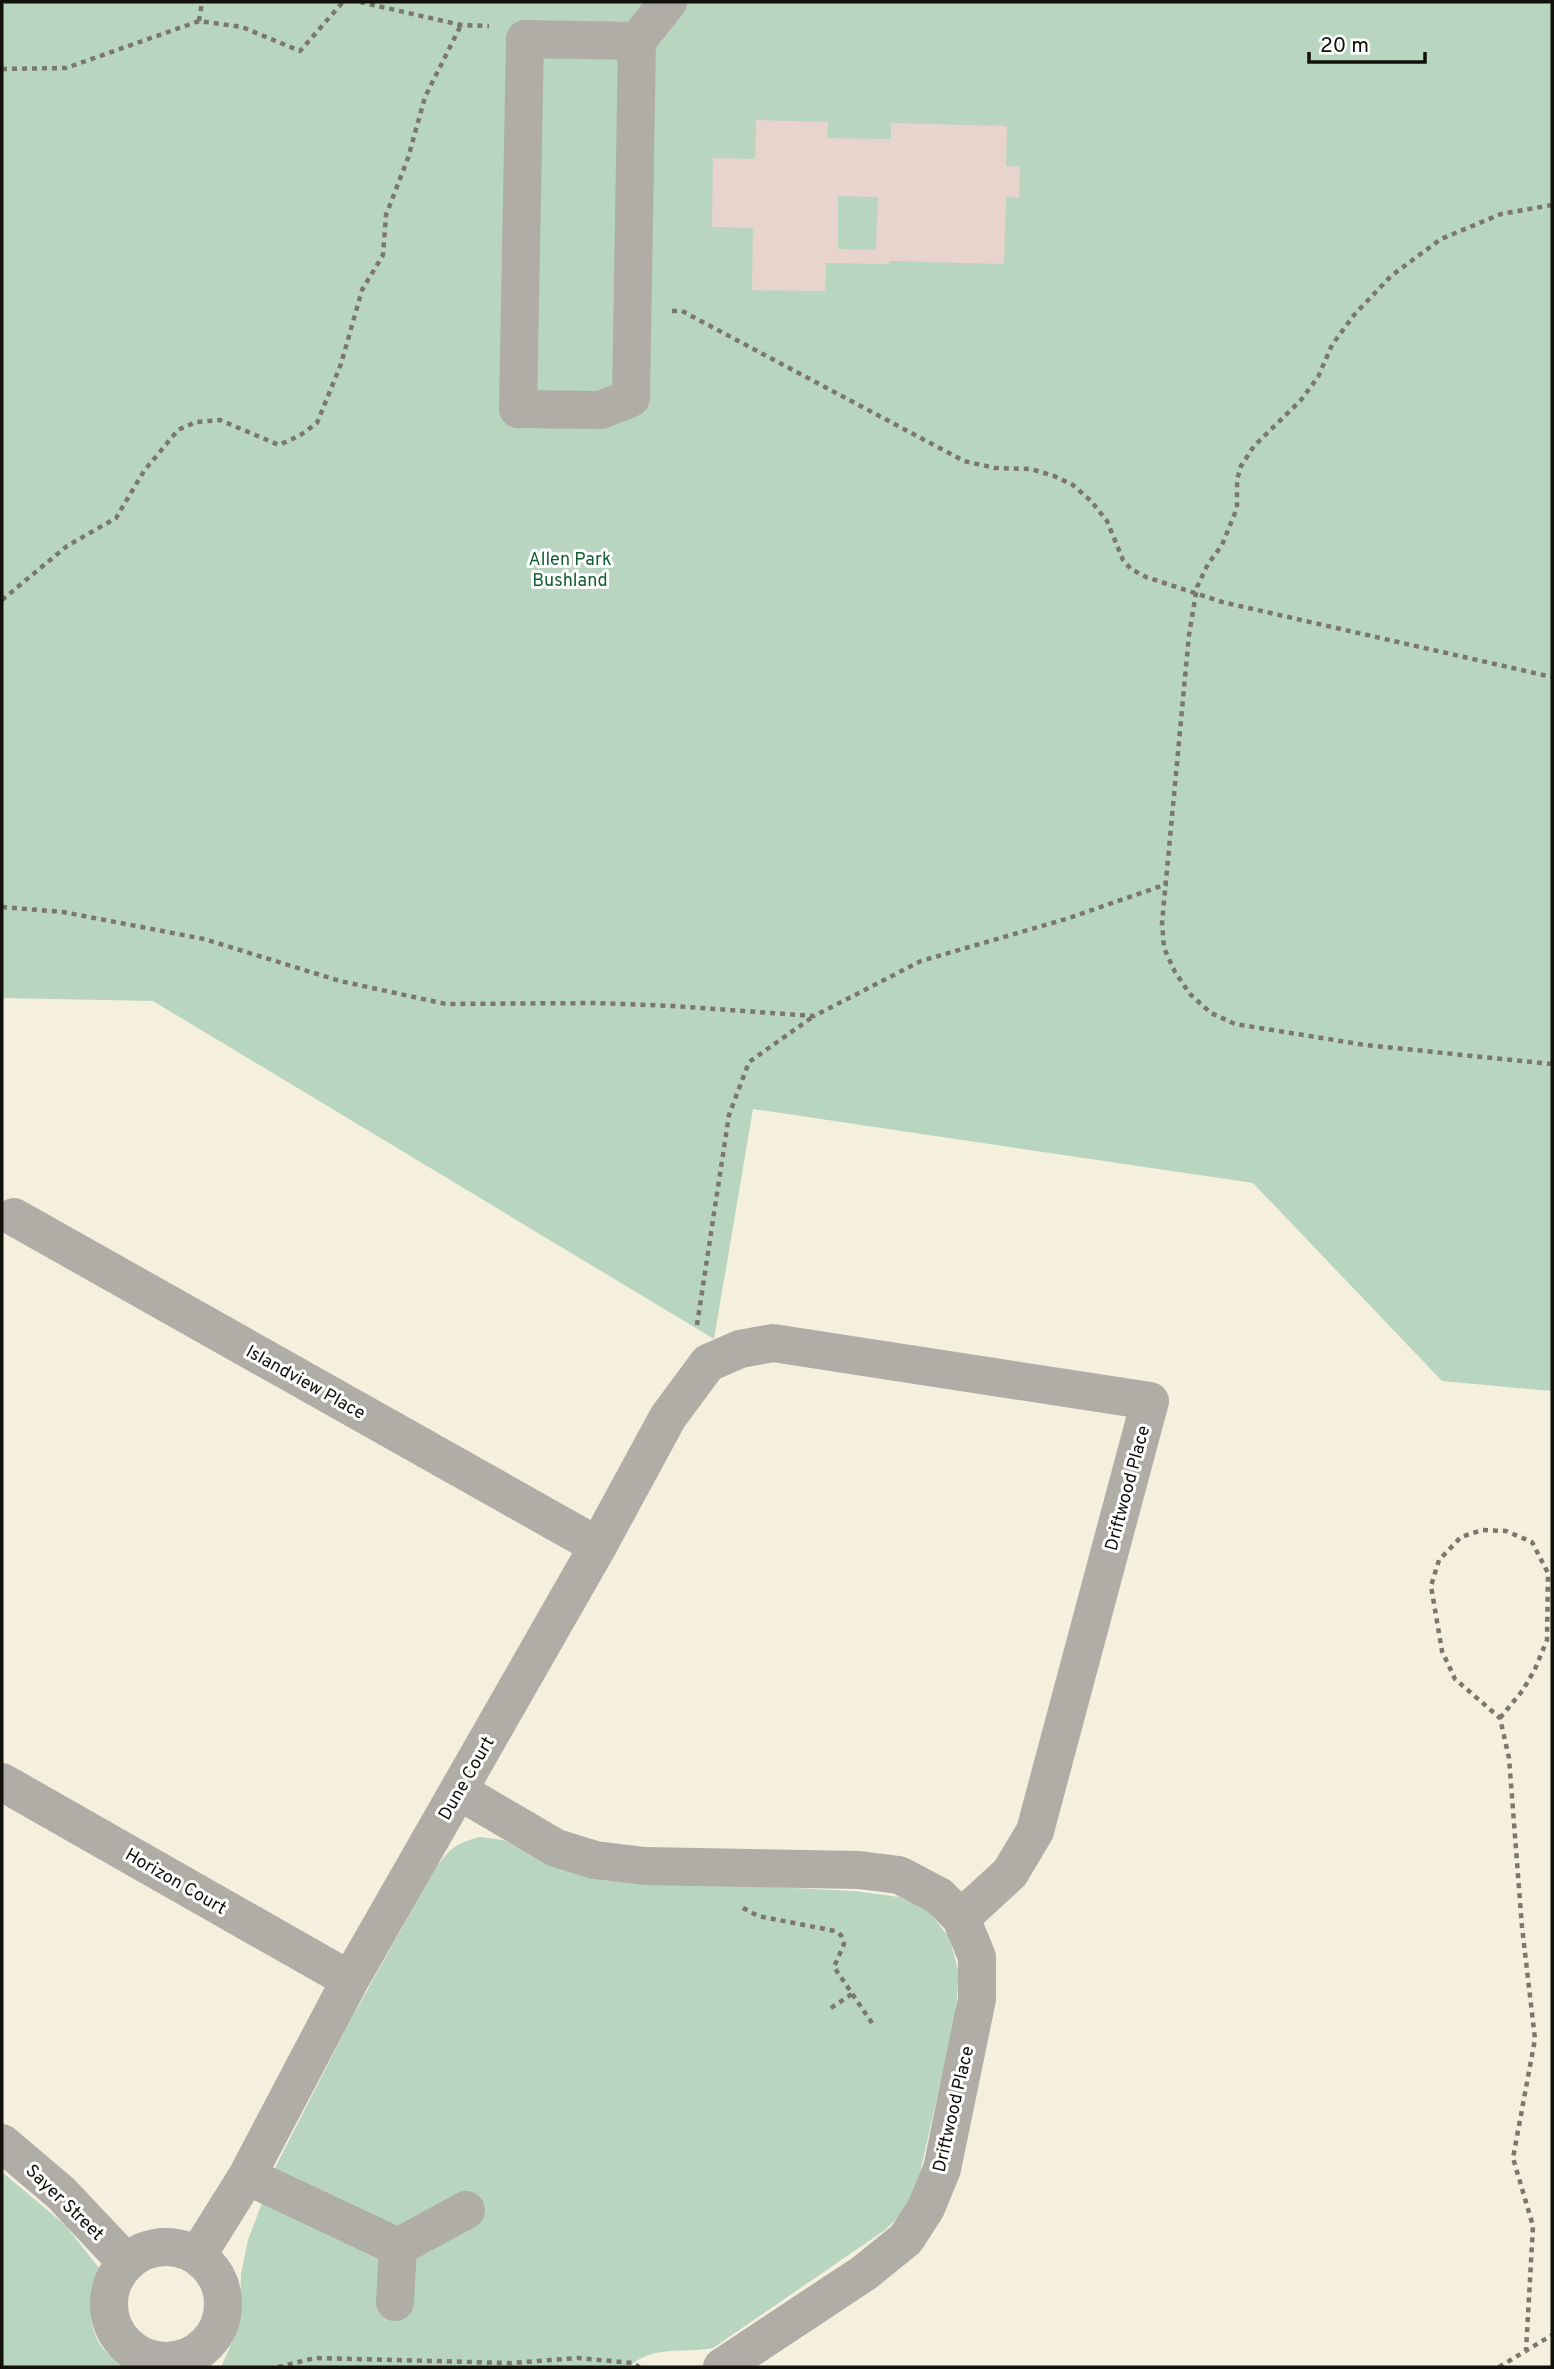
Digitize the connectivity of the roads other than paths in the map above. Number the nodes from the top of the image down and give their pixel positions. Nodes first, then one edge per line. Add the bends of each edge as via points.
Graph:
1 (668, 2) edge
2 (637, 41) junction
3 (14, 1217) dead end
4 (773, 1343) joint
5 (598, 1546) junction
6 (2, 1782) edge
7 (459, 1791) junction
8 (961, 1918) junction
9 (350, 1980) junction
10 (2, 2143) edge
11 (247, 2176) junction
12 (466, 2210) dead end
13 (398, 2247) junction
14 (197, 2256) junction
15 (127, 2263) junction
16 (395, 2302) dead end
17 (179, 2363) edge
18 (722, 2367) edge

1 - 2 street
2 - 2 street via 525,39 518,409 601,410 631,398
3 - 5 street, Islandview Place
4 - 5 street, Dune Court via 740,1349 708,1363 668,1417
4 - 8 street, Driftwood Place via 1150,1401 1035,1831 1010,1873
5 - 7 street, Dune Court
6 - 9 street, Horizon Court
7 - 8 street, Driftwood Place via 556,1848 595,1860 645,1866 859,1870 899,1875 939,1896
7 - 9 street, Dune Court
8 - 18 street, Driftwood Place via 977,1957 978,1999 942,2169 926,2208 905,2239 864,2273
9 - 11 street, Dune Court
10 - 15 street, Sayer Street via 61,2193
11 - 13 street
11 - 14 street, Dune Court
12 - 13 street
13 - 16 street
14 - 15 street via 180,2248 161,2247 142,2252
14 - 17 street via 221,2286 224,2304 211,2340
15 - 17 street via 110,2294 116,2330 142,2355

